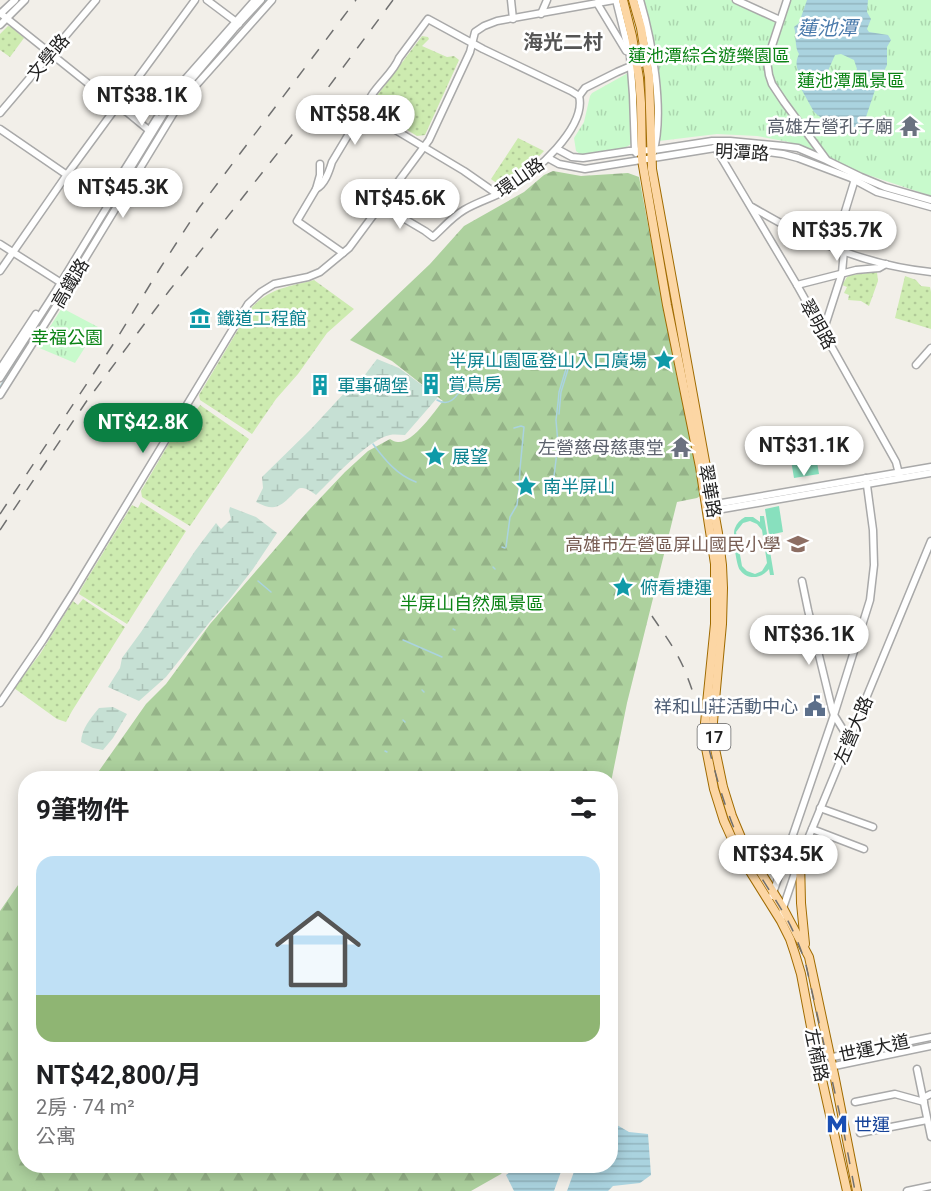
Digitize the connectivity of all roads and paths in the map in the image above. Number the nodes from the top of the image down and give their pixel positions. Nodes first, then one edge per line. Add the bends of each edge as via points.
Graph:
1 (15, 0) edge
2 (25, 0) edge
3 (96, 0) edge
4 (195, 0) edge
5 (207, 0) edge
6 (255, 0) edge
7 (261, 0) edge
8 (273, 0) edge
9 (510, 0) edge
10 (547, 0) edge
11 (615, 0) edge
12 (623, 0) edge
13 (633, 0) edge
14 (640, 0) edge
15 (736, 0) edge
16 (787, 0) edge
17 (597, 3) junction
18 (0, 13) edge
19 (541, 14) junction
20 (7, 18) junction
21 (513, 19) junction
22 (780, 20) junction
23 (237, 23) junction
24 (0, 25) edge
25 (246, 30) junction
26 (472, 43) junction
27 (51, 53) junction
28 (630, 56) junction
29 (650, 62) junction
30 (634, 65) junction
31 (579, 96) junction
32 (118, 106) junction
33 (0, 113) edge
34 (372, 116) junction
35 (0, 129) edge
36 (150, 131) junction
37 (158, 138) junction
38 (712, 141) junction
39 (425, 147) junction
40 (716, 148) junction
41 (557, 149) junction
42 (638, 151) junction
43 (652, 153) junction
44 (548, 158) junction
45 (642, 160) junction
46 (826, 160) junction
47 (320, 164) dead end
48 (823, 167) junction
49 (67, 175) junction
50 (856, 178) junction
51 (316, 189) junction
52 (497, 194) junction
53 (931, 200) edge
54 (381, 205) junction
55 (751, 207) junction
56 (931, 207) edge
57 (0, 244) edge
58 (843, 250) junction
59 (13, 252) junction
60 (343, 253) junction
61 (887, 264) junction
62 (0, 271) edge
63 (931, 272) edge
64 (842, 273) junction
65 (59, 282) junction
66 (797, 285) junction
67 (67, 287) junction
68 (823, 332) junction
69 (931, 348) edge
70 (2, 360) edge
71 (916, 364) dead end
72 (0, 369) edge
73 (0, 378) edge
74 (0, 395) edge
75 (931, 467) edge
76 (931, 473) edge
77 (899, 475) junction
78 (867, 481) junction
79 (710, 508) junction
80 (931, 541) edge
81 (802, 581) dead end
82 (0, 703) edge
83 (834, 715) junction
84 (849, 739) junction
85 (820, 808) junction
86 (873, 827) dead end
87 (812, 829) junction
88 (864, 849) dead end
89 (800, 858) junction
90 (773, 893) junction
91 (770, 903) junction
92 (783, 908) junction
93 (781, 921) junction
94 (806, 949) junction
95 (931, 1037) edge
96 (931, 1046) edge
97 (832, 1062) junction
98 (819, 1064) junction
99 (917, 1070) dead end
100 (931, 1094) edge
101 (923, 1100) junction
102 (855, 1102) dead end
103 (927, 1120) junction
104 (860, 1133) dead end
105 (931, 1137) edge
106 (931, 1186) edge
107 (847, 1191) edge
108 (857, 1191) edge
109 (907, 1191) edge

1 - 18 street
2 - 20 street
3 - 27 street, 文學路
4 - 32 street
5 - 23 street
6 - 23 street, 高鐵路
7 - 23 street, 高鐵路
8 - 25 street, 高鐵路
9 - 21 street
10 - 19 street
11 - 17 street
11 - 28 street, 翠華路
12 - 30 main road, 翠華路 / 17
13 - 29 main road, 翠華路 / 17
14 - 29 street, 翠華路
15 - 22 street
16 - 22 street
17 - 19 street
17 - 28 street
18 - 20 street
19 - 21 street
20 - 24 street
20 - 27 street
21 - 26 street via 484,26 475,32
22 - 46 street via 768,61 769,75
23 - 25 street
23 - 36 street, 高鐵路
25 - 37 street, 高鐵路 via 183,100
26 - 31 street
26 - 34 street via 428,19 369,99 367,108
26 - 39 street
27 - 32 street
27 - 33 street, 文學路
28 - 30 street, 翠華路
29 - 30 street
29 - 43 main road, 翠華路 / 17
30 - 31 street via 585,88
30 - 42 main road, 翠華路 / 17 via 641,104
31 - 41 street, 環山路 via 578,114
32 - 36 street
32 - 49 street
34 - 39 street
34 - 51 street via 359,117
35 - 49 street
36 - 37 street
36 - 65 street, 高鐵路
37 - 67 street, 高鐵路
38 - 40 street, 翠明路
38 - 43 street, 明潭路
38 - 46 street, 明潭路 via 798,148
39 - 52 street
39 - 54 street
40 - 43 street, 明潭路
40 - 48 street, 明潭路 via 783,154
40 - 55 street, 翠明路
41 - 42 street, 明潭路 via 579,158
41 - 44 street, 環山路
42 - 43 street, 明潭路
42 - 45 main road, 翠華路 / 17
43 - 45 street, 明潭路
43 - 79 main road, 翠華路 / 17
44 - 45 street, 明潭路 via 581,169
44 - 52 street, 環山路 via 510,189
45 - 79 main road, 翠華路 / 17 via 667,305
46 - 48 street
46 - 50 street, 明潭路
47 - 51 street
48 - 50 street, 明潭路
49 - 59 street
50 - 53 street, 明潭路
50 - 56 street, 明潭路 via 877,192
50 - 58 street via 840,228
51 - 60 street via 297,221
52 - 54 street, 環山路 via 463,211 433,237
54 - 60 street
55 - 58 street via 810,238
55 - 66 street, 翠明路
57 - 59 street
58 - 61 street
58 - 64 street
59 - 62 street
59 - 65 street
60 - 82 street via 314,275 274,284 248,304 74,591
61 - 63 street
61 - 64 street
64 - 66 street
64 - 68 street
65 - 67 street
65 - 70 street, 高鐵路
65 - 73 street, 高鐵路
66 - 68 street, 翠明路
67 - 74 street, 高鐵路
68 - 77 street, 翠明路 via 897,462
69 - 71 street
70 - 72 street, 高鐵路
75 - 77 street
76 - 77 street
77 - 78 street
78 - 79 street
78 - 83 street via 874,572 870,600
79 - 90 main road, 翠華路 / 17 via 723,588 714,744 732,816 745,847
79 - 91 main road, 翠華路 / 17 via 716,586 705,743 724,821
80 - 84 street, 左營大路
81 - 83 street
83 - 84 street
83 - 90 street
84 - 85 street, 左營大路
85 - 86 street
85 - 87 street, 左營大路
87 - 88 street
87 - 89 street, 左營大路
89 - 92 street, 左營大路
89 - 94 main road
90 - 91 street
90 - 92 main road, 翠華路 / 17
91 - 93 main road, 翠華路 / 17
92 - 93 street, 左營大路
92 - 94 main road, 翠華路 / 17
93 - 98 main road, 左楠路 / 17 via 801,974
94 - 97 main road, 左楠路 / 17
95 - 97 street, 世運大道
96 - 97 street, 世運大道
97 - 98 street, 世運大道
97 - 108 main road, 左楠路 / 17
98 - 107 main road, 左楠路 / 17
99 - 101 street
100 - 101 street
101 - 102 street via 895,1094
101 - 103 street
103 - 104 street
103 - 105 street
106 - 109 street

